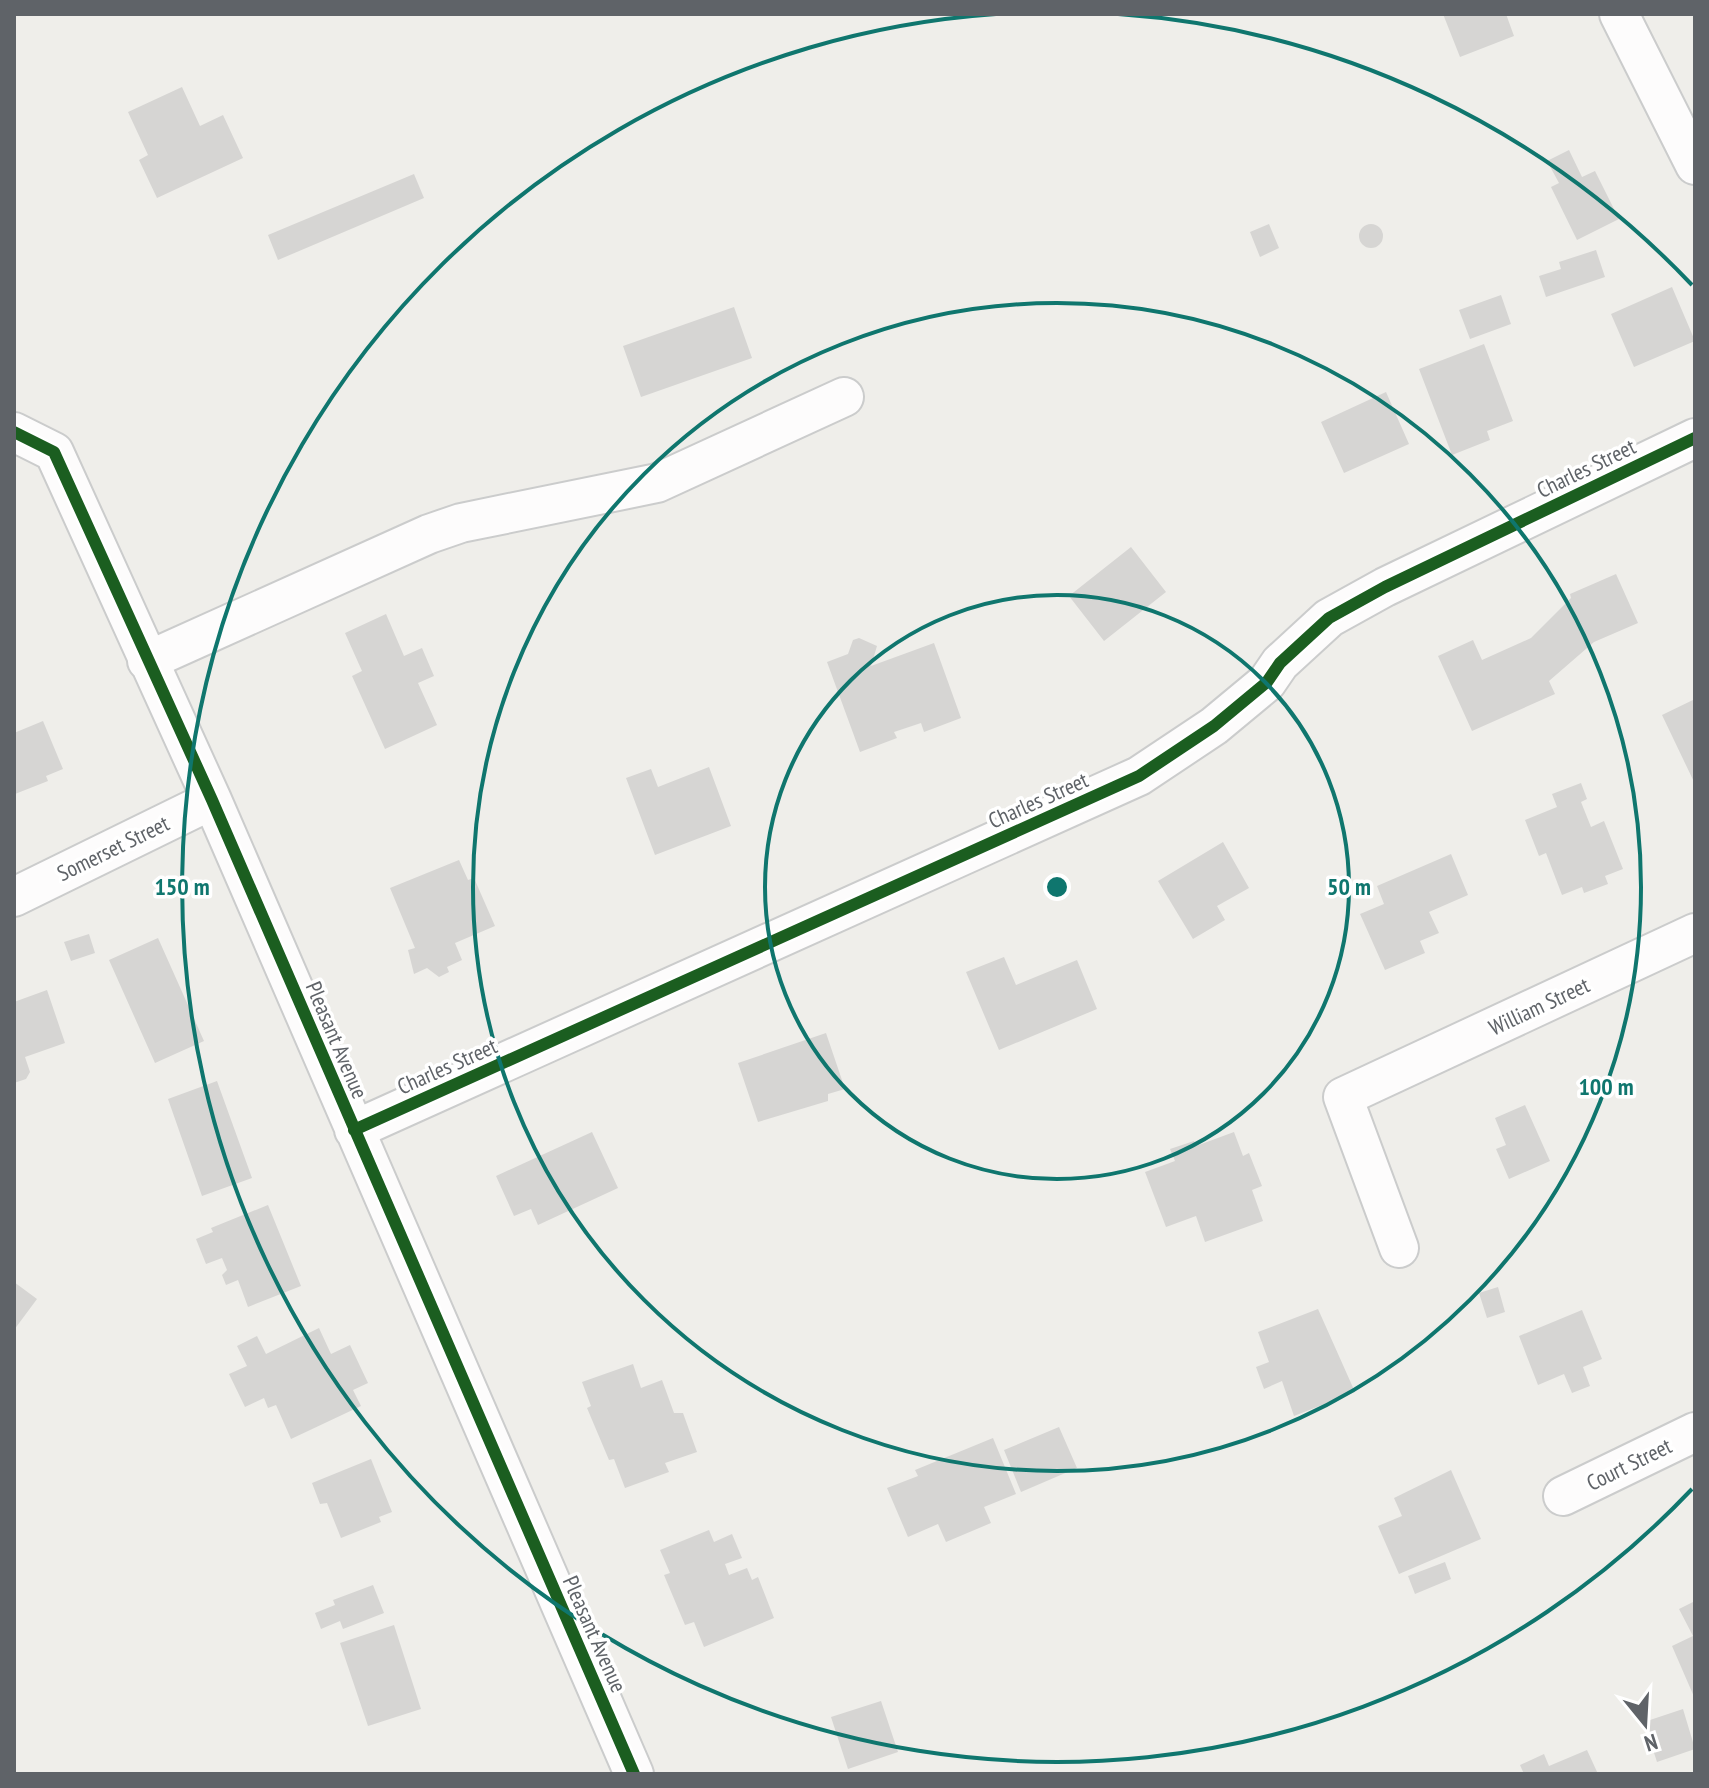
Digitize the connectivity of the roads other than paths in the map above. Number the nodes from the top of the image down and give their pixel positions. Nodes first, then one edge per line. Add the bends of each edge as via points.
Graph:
1 (1619, 14) edge
2 (1695, 165) edge
3 (844, 397) dead end
4 (14, 432) edge
5 (1695, 438) edge
6 (147, 661) junction
7 (212, 800) junction
8 (14, 897) edge
9 (1695, 933) edge
10 (354, 1130) junction
11 (1399, 1248) dead end
12 (1695, 1432) edge
13 (1563, 1496) dead end
14 (634, 1774) edge

1 - 2 street
3 - 6 street via 657,483 429,534
4 - 6 street, Pleasant Avenue via 54,452
5 - 10 street, Charles Street via 1329,618 1267,682 1214,726 1139,776
6 - 7 street, Pleasant Avenue
7 - 8 street, Somerset Street
7 - 10 street, Pleasant Avenue
9 - 11 street, William Street via 1343,1097
10 - 14 street, Pleasant Avenue
12 - 13 street, Court Street

